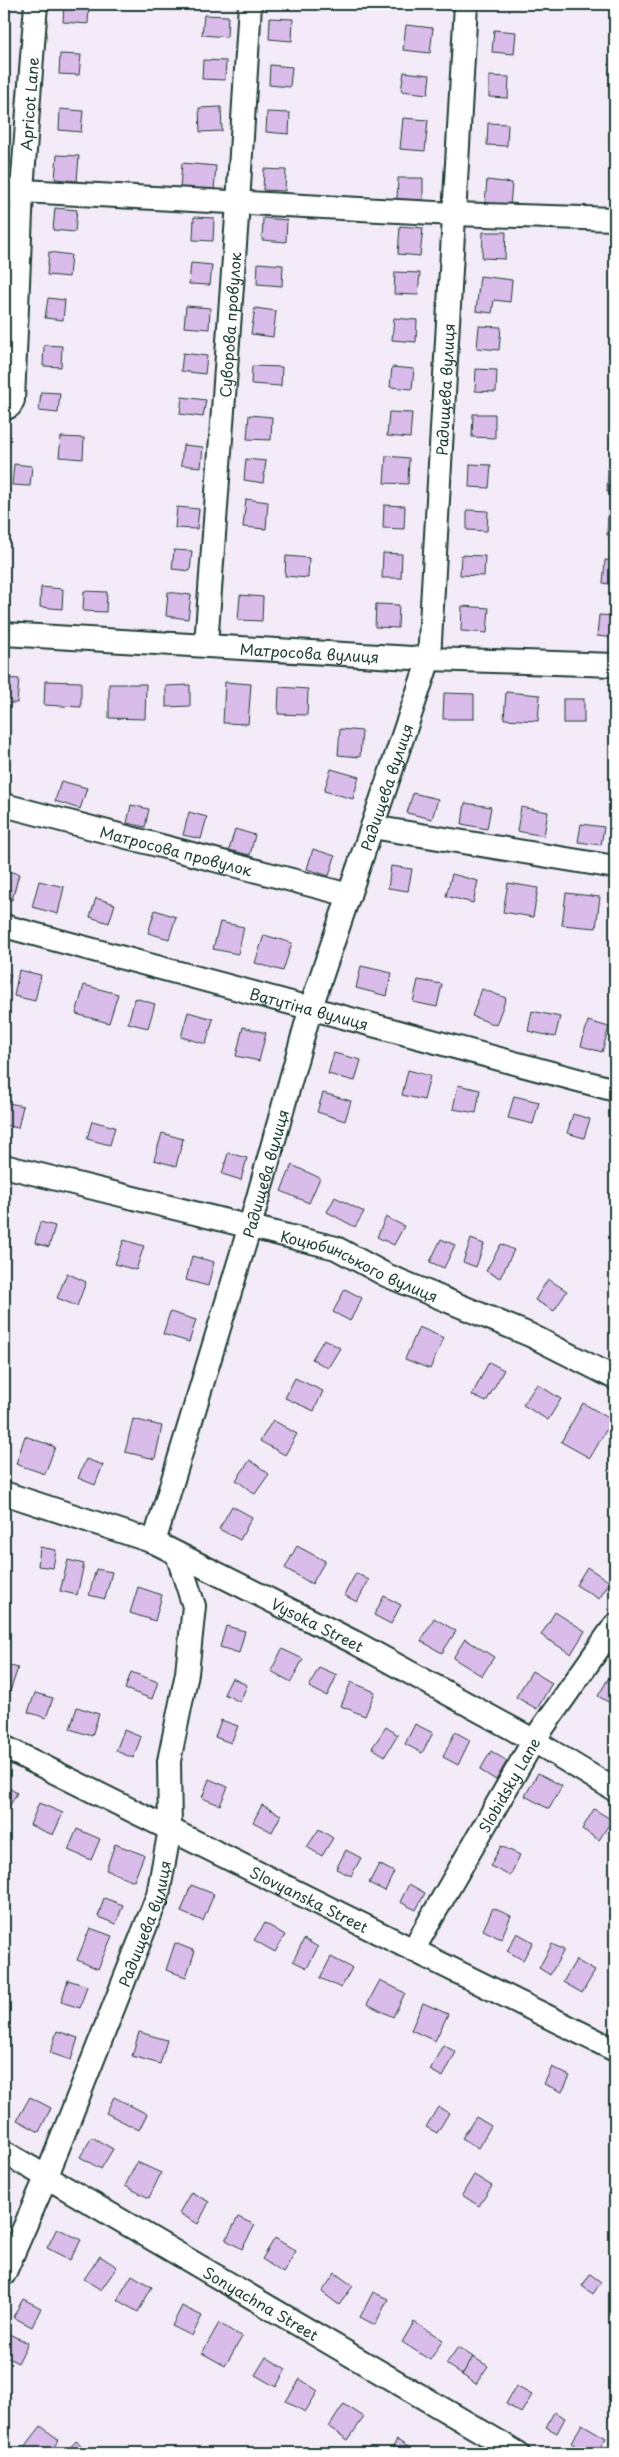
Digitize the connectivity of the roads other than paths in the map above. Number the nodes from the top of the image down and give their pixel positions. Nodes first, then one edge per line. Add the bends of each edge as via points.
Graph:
1 (36, 4) edge
2 (250, 4) edge
3 (466, 4) edge
4 (13, 190) edge
5 (238, 203) junction
6 (454, 214) junction
7 (615, 219) edge
8 (4, 409) edge
9 (4, 634) edge
10 (206, 645) junction
11 (428, 659) junction
12 (615, 665) edge
13 (4, 805) edge
14 (372, 827) junction
15 (615, 867) edge
16 (349, 895) junction
17 (4, 926) edge
18 (311, 1007) junction
19 (615, 1090) edge
20 (4, 1166) edge
21 (250, 1226) junction
22 (615, 1378) edge
23 (4, 1493) edge
24 (154, 1542) junction
25 (177, 1554) junction
26 (615, 1624) edge
27 (534, 1740) junction
28 (4, 1747) edge
29 (615, 1790) edge
30 (170, 1829) junction
31 (413, 1950) junction
32 (615, 2050) edge
33 (4, 2152) edge
34 (46, 2178) junction
35 (4, 2274) edge
36 (518, 2453) edge

1 - 4 street, Apricot Lane
2 - 5 street, Суворова провулок
3 - 6 street, Радищева вулиця
4 - 5 street
4 - 8 street, Apricot Lane via 12,400
5 - 6 street
5 - 10 street, Суворова провулок
6 - 7 street
6 - 11 street, Радищева вулиця
9 - 10 street, Матросова вулиця
10 - 11 street, Матросова вулиця
11 - 12 street, Матросова вулиця
11 - 14 street, Радищева вулиця
13 - 16 street, Матросова провулок
14 - 15 street
14 - 16 street, Радищева вулиця
16 - 18 street, Радищева вулиця
17 - 18 street, Ватутіна вулиця
18 - 19 street, Ватутіна вулиця
18 - 21 street, Радищева вулиця
20 - 21 street, Коцюбинського вулиця
21 - 22 street, Коцюбинського вулиця via 336,1248 386,1275 530,1335
21 - 24 street, Радищева вулиця
23 - 24 street, Vysoka Street
24 - 25 street, Vysoka Street
25 - 27 street, Vysoka Street via 354,1642
25 - 30 street, Радищева вулиця via 194,1606 187,1673 169,1761
26 - 27 street, Slobidsky Lane
27 - 29 street, Vysoka Street
27 - 31 street, Slobidsky Lane
28 - 30 street, Slovyanska Street
30 - 31 street, Slovyanska Street
30 - 34 street, Радищева вулиця via 158,1895
31 - 32 street, Slovyanska Street
33 - 34 street, Sonyachna Street
34 - 35 street, Радищева вулиця
34 - 36 street, Sonyachna Street

